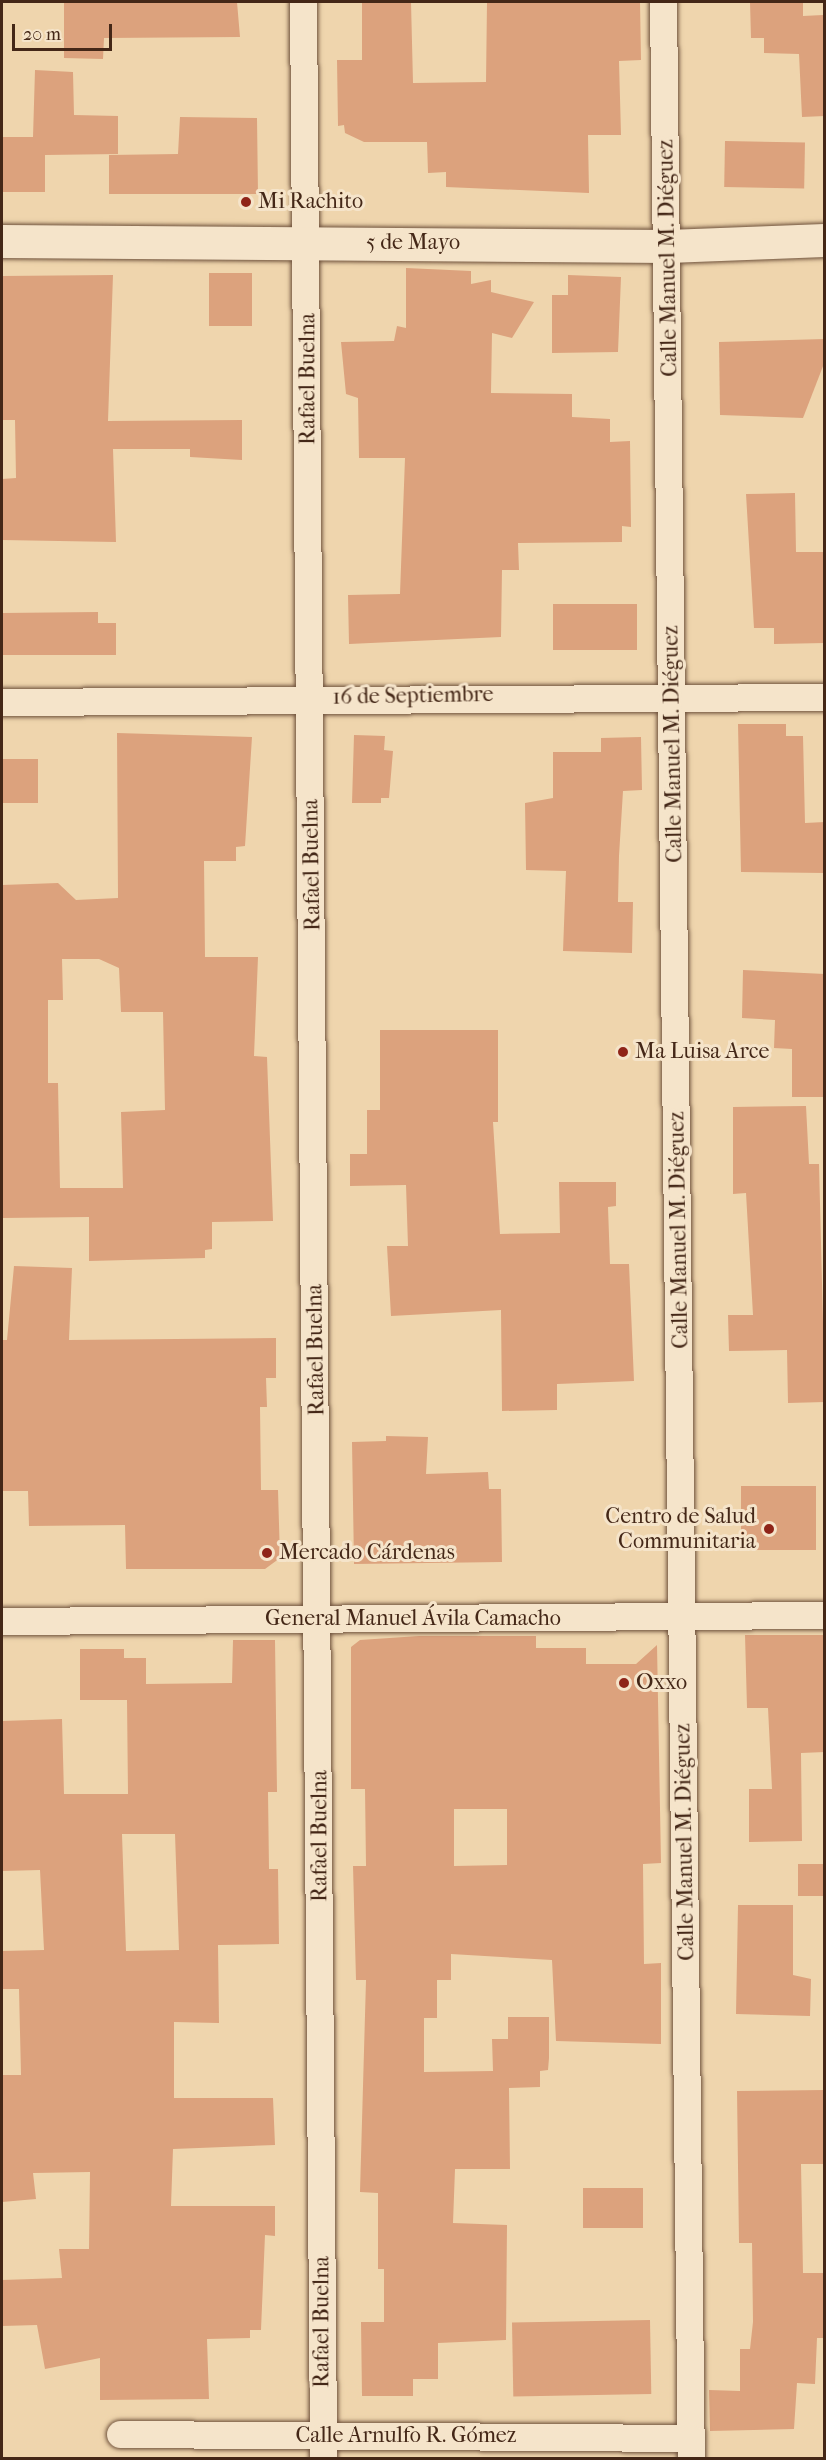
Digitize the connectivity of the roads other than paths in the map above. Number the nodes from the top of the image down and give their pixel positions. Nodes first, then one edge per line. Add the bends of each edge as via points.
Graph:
1 (303, 2) edge
2 (663, 2) edge
3 (825, 240) edge
4 (2, 241) edge
5 (307, 243) junction
6 (668, 246) junction
7 (310, 697) junction
8 (825, 697) edge
9 (673, 698) junction
10 (2, 702) edge
11 (825, 1615) edge
12 (319, 1618) junction
13 (683, 1619) junction
14 (2, 1621) edge
15 (120, 2434) dead end
16 (323, 2447) edge
17 (691, 2448) edge

1 - 5 street, Rafael Buelna
2 - 6 street, Calle Manuel M. Diéguez
3 - 6 street, 5 de Mayo
4 - 5 street, 5 de Mayo
5 - 6 street, 5 de Mayo
5 - 7 street, Rafael Buelna
6 - 9 street, Calle Manuel M. Diéguez
7 - 9 street, 16 de Septiembre
7 - 10 street, 16 de Septiembre
7 - 12 street, Rafael Buelna
8 - 9 street, 16 de Septiembre
9 - 13 street, Calle Manuel M. Diéguez
11 - 13 street, General Manuel Ávila Camacho
12 - 13 street, General Manuel Ávila Camacho
12 - 14 street, General Manuel Ávila Camacho
12 - 16 street, Rafael Buelna
13 - 17 street, Calle Manuel M. Diéguez
15 - 16 street, Calle Arnulfo R. Gómez
16 - 17 street, Calle Arnulfo R. Gómez

